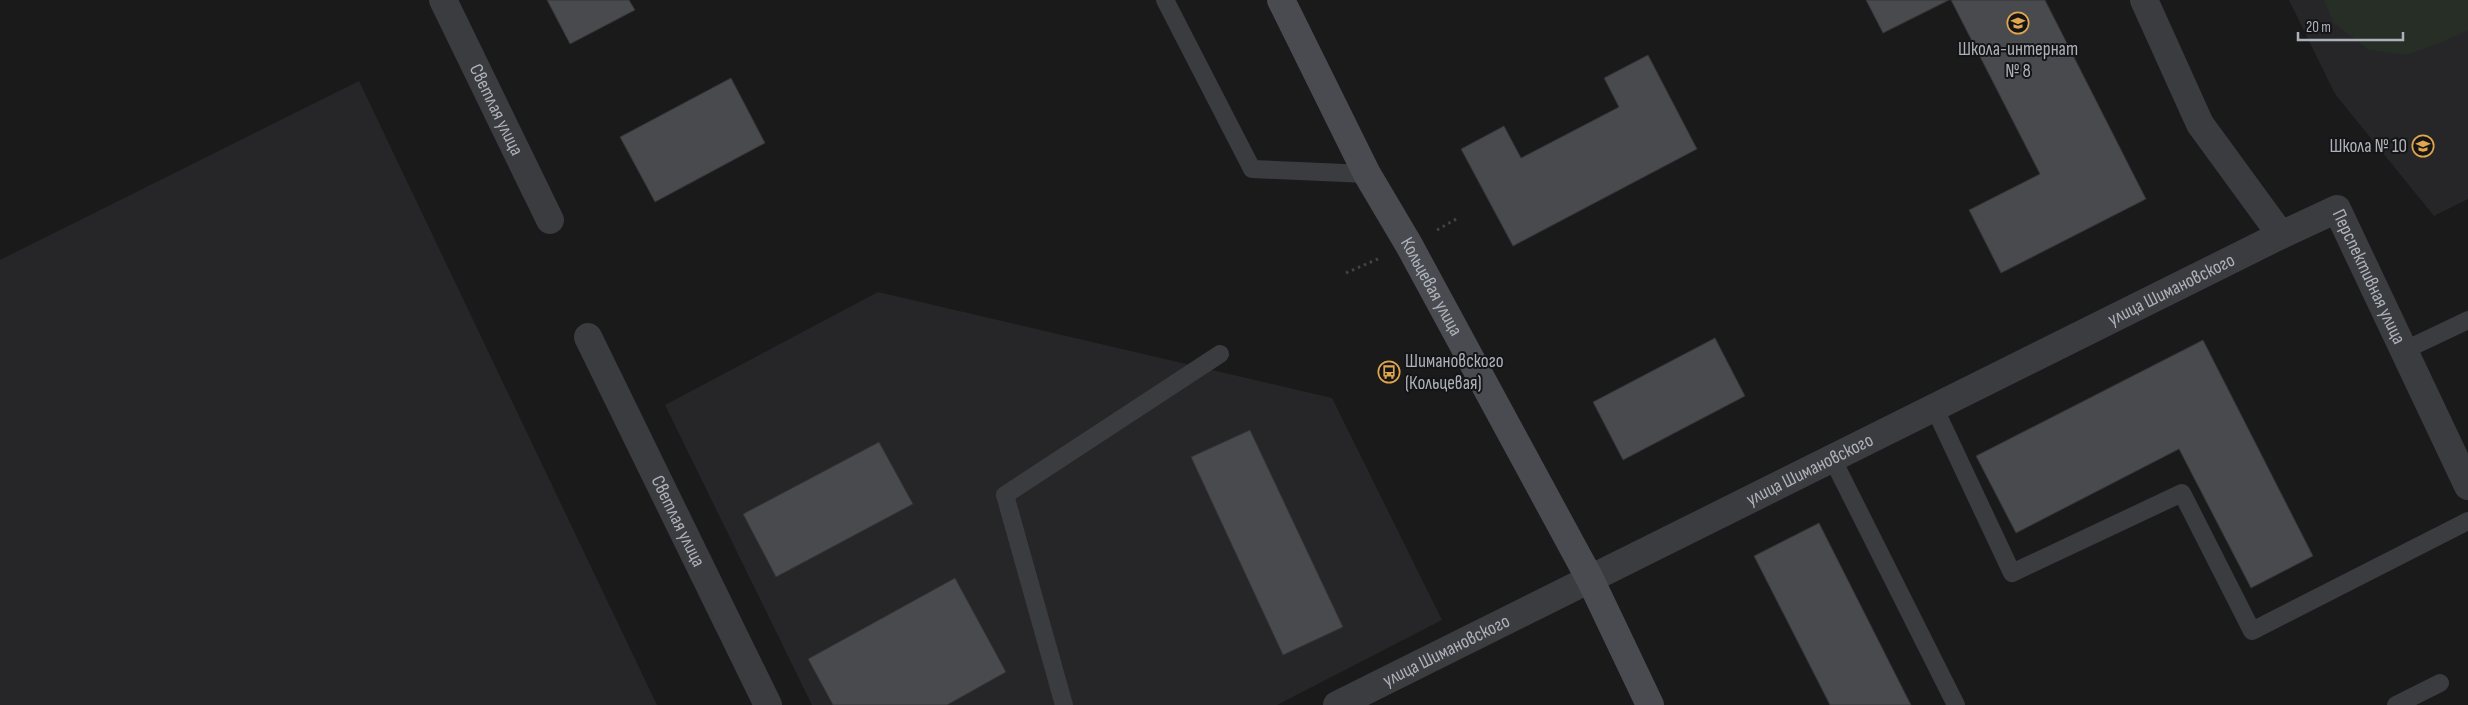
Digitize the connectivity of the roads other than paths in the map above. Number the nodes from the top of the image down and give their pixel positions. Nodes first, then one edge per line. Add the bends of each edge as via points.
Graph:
1 (443, 0) edge
2 (1165, 0) edge
3 (1281, 0) edge
4 (2144, 0) edge
5 (1367, 174) junction
6 (550, 220) dead end
7 (2281, 235) junction
8 (2468, 320) edge
9 (588, 336) dead end
10 (2403, 351) junction
11 (1220, 354) dead end
12 (1934, 407) junction
13 (1832, 458) junction
14 (2468, 486) edge
15 (2468, 521) edge
16 (1590, 579) junction
17 (2440, 683) dead end
18 (768, 705) edge
19 (1064, 705) edge
20 (1337, 705) edge
21 (1650, 705) edge
22 (1956, 705) edge
23 (2396, 705) edge

1 - 6 street, Светлая улица
2 - 5 lane via 1252,169
3 - 5 street, Кольцевая улица
4 - 7 street via 2200,124
5 - 16 street, Кольцевая улица via 1409,245
7 - 10 street, Перспективная улица via 2337,208
7 - 12 street, улица Шимановского
8 - 10 lane
9 - 18 street, Светлая улица
10 - 14 street, Перспективная улица
11 - 19 lane via 1005,495
12 - 13 street, улица Шимановского
12 - 15 lane via 2012,573 2182,493 2252,630
13 - 16 street, улица Шимановского
13 - 22 lane
16 - 20 street, улица Шимановского
16 - 21 street, Кольцевая улица
17 - 23 lane

